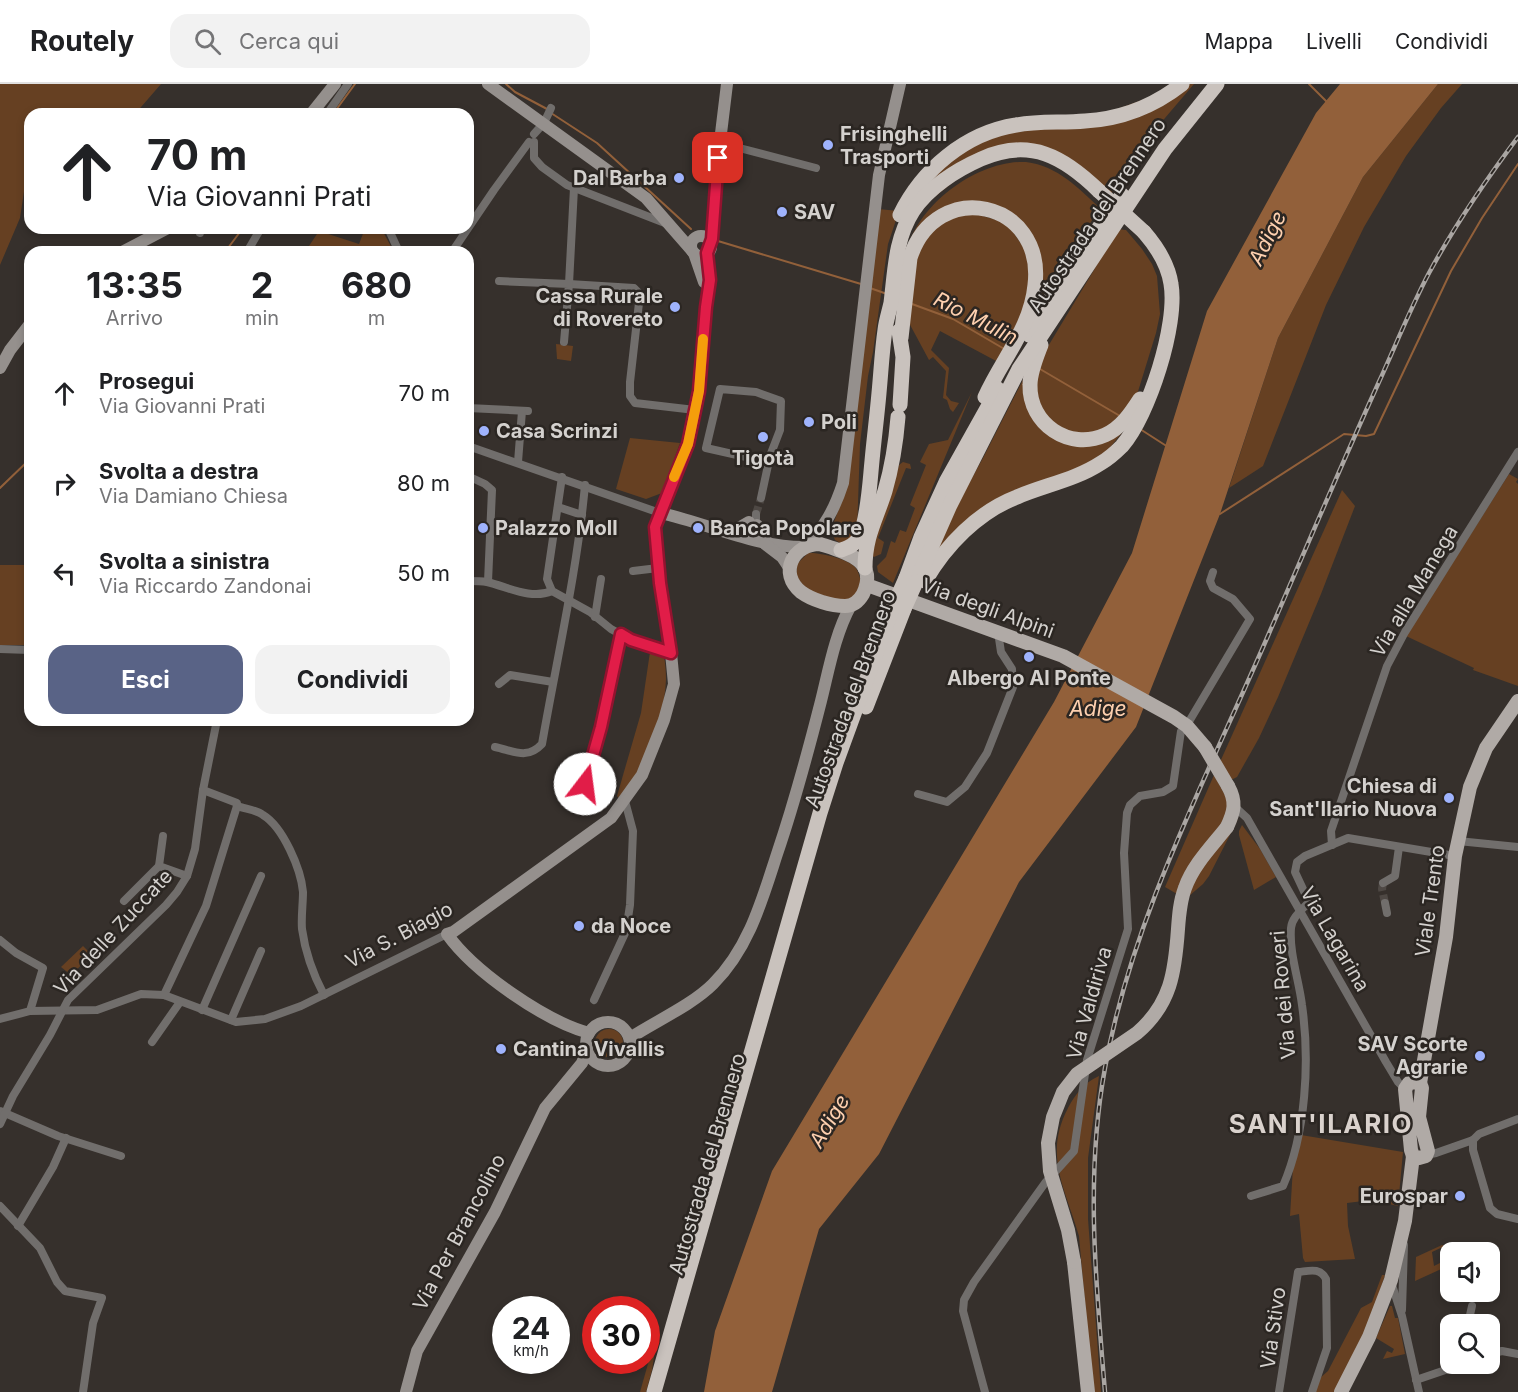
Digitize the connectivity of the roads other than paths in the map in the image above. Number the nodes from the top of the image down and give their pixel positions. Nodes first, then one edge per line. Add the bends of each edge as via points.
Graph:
1 (335, 84) edge
2 (348, 84) edge
3 (488, 84) edge
4 (727, 84) edge
5 (900, 84) edge
6 (1182, 84) edge
7 (1204, 84) edge
8 (1217, 84) edge
9 (316, 108) edge
10 (331, 108) edge
11 (548, 115) junction
12 (533, 139) junction
13 (720, 143) junction
14 (816, 168) dead end
15 (716, 184) junction
16 (574, 188) junction
17 (474, 221) edge
18 (670, 226) junction
19 (156, 234) edge
20 (698, 236) junction
21 (134, 246) edge
22 (704, 250) junction
23 (499, 281) dead end
24 (569, 284) junction
25 (896, 286) junction
26 (24, 332) edge
27 (564, 342) dead end
28 (1026, 349) junction
29 (0, 368) edge
30 (1016, 368) junction
31 (474, 408) edge
32 (695, 410) junction
33 (1127, 427) junction
34 (474, 447) edge
35 (1518, 452) edge
36 (518, 462) junction
37 (768, 462) junction
38 (1514, 467) edge
39 (562, 477) junction
40 (474, 478) edge
41 (585, 485) junction
42 (760, 498) tunnel mouth
43 (558, 507) junction
44 (660, 513) junction
45 (582, 515) junction
46 (830, 517) junction
47 (754, 519) junction
48 (724, 531) junction
49 (747, 537) junction
50 (765, 543) junction
51 (805, 547) junction
52 (837, 549) junction
53 (865, 568) junction
54 (790, 569) junction
55 (633, 571) dead end
56 (656, 571) junction
57 (1213, 572) dead end
58 (601, 579) dead end
59 (474, 581) edge
60 (488, 582) junction
61 (914, 582) junction
62 (867, 585) junction
63 (552, 591) junction
64 (570, 599) junction
65 (830, 604) junction
66 (851, 606) junction
67 (902, 609) junction
68 (595, 617) junction
69 (998, 632) junction
70 (621, 634) junction
71 (835, 646) junction
72 (0, 649) edge
73 (24, 650) edge
74 (671, 653) junction
75 (553, 682) junction
76 (499, 684) dead end
77 (1518, 701) edge
78 (217, 726) edge
79 (1187, 726) junction
80 (495, 747) dead end
81 (585, 784) dead end
82 (203, 790) junction
83 (918, 794) dead end
84 (625, 801) junction
85 (237, 806) junction
86 (1235, 807) junction
87 (163, 836) dead end
88 (1458, 842) junction
89 (1332, 845) junction
90 (1399, 847) junction
91 (1518, 847) edge
92 (1455, 856) junction
93 (159, 866) junction
94 (188, 876) junction
95 (261, 876) dead end
96 (1383, 883) tunnel mouth
97 (124, 901) dead end
98 (1385, 903) tunnel mouth
99 (1300, 912) junction
100 (1388, 912) dead end
101 (447, 934) junction
102 (0, 940) edge
103 (261, 951) dead end
104 (164, 995) junction
105 (324, 995) junction
106 (594, 1000) dead end
107 (180, 1002) junction
108 (202, 1010) junction
109 (30, 1011) junction
110 (63, 1011) junction
111 (0, 1019) edge
112 (231, 1020) junction
113 (589, 1033) junction
114 (626, 1033) junction
115 (152, 1042) dead end
116 (590, 1054) junction
117 (1420, 1083) junction
118 (1405, 1089) junction
119 (3, 1113) edge
120 (1518, 1119) edge
121 (0, 1124) edge
122 (66, 1138) junction
123 (1473, 1140) junction
124 (1422, 1152) junction
125 (121, 1156) dead end
126 (1251, 1196) dead end
127 (0, 1206) edge
128 (1518, 1219) edge
129 (1405, 1221) junction
130 (18, 1226) junction
131 (1391, 1280) junction
132 (1472, 1306) dead end
133 (1470, 1314) edge
134 (1402, 1316) junction
135 (1500, 1352) edge
136 (1518, 1353) edge
137 (1440, 1372) edge
138 (1416, 1380) junction
139 (83, 1392) edge
140 (406, 1392) edge
141 (654, 1392) edge
142 (664, 1392) edge
143 (985, 1392) edge
144 (1088, 1392) edge
145 (1280, 1392) edge
146 (1312, 1392) edge
147 (1341, 1392) edge
148 (1419, 1392) edge

1 - 9 main road
2 - 10 street
3 - 11 main road
4 - 13 main road
5 - 46 main road via 879,175 845,470
6 - 25 highway via 1128,113 1099,120 1010,126 984,134 941,160 901,213 891,244
7 - 28 highway, Autostrada del Brennero via 1065,277
8 - 28 highway, Autostrada del Brennero via 1165,148 1081,275
11 - 12 street
11 - 18 main road via 646,198
12 - 16 street via 534,158 552,176
12 - 17 street
13 - 14 street
13 - 15 main road
15 - 20 main road via 710,225
15 - 22 main road, Via S. Biagio
16 - 18 street
16 - 24 street
18 - 20 main road via 683,234
18 - 22 main road
19 - 21 main road
20 - 22 main road via 706,237
22 - 32 main road, Via S. Biagio via 710,280
23 - 24 street
24 - 27 street
24 - 32 street via 634,288 640,294 630,396 635,403
25 - 28 highway via 914,246 936,219 966,208 989,209 1006,217 1030,244 1036,272 1026,323
25 - 33 highway, bridge via 901,236 914,210 939,185 976,161 1002,152 1040,152 1068,164 1159,252 1171,285 1173,307 1161,362
25 - 52 highway via 883,302 885,329 863,526 855,543
25 - 53 highway via 903,357 899,411 885,491 867,538
26 - 29 main road
28 - 30 highway, Autostrada del Brennero
30 - 33 highway via 1044,424 1061,435 1095,439
30 - 61 highway, Autostrada del Brennero
30 - 61 highway, Autostrada del Brennero via 946,482 921,537
31 - 36 street via 525,411
32 - 44 main road, Via S. Biagio via 688,444
33 - 61 highway via 1122,446 1102,462 986,513
34 - 36 street
35 - 38 street, Via alla Manega
36 - 39 street
37 - 37 street via 780,430 781,401 756,392 720,388 706,448
37 - 42 street
38 - 89 street, Via alla Manega via 1405,632 1387,666 1331,831
39 - 41 street
39 - 43 street
40 - 60 street via 492,490
41 - 44 street
41 - 45 street
43 - 45 street
43 - 63 street via 547,579
44 - 48 main road
44 - 56 main road, Via S. Biagio via 655,527
45 - 64 street
46 - 51 main road
46 - 52 main road via 829,537
47 - 48 main road
47 - 49 street via 754,531
47 - 50 main road
48 - 49 main road
49 - 50 main road
50 - 51 main road
50 - 54 main road
51 - 52 main road via 820,544
51 - 54 main road via 791,561
52 - 53 main road via 853,556
53 - 62 main road
54 - 65 main road via 801,592
55 - 56 street
56 - 74 main road, Via S. Biagio
57 - 79 street via 1213,588 1233,599 1250,619
58 - 68 street
59 - 60 street
60 - 63 street via 542,595
61 - 67 highway, Autostrada del Brennero, bridge
62 - 66 main road
62 - 69 main road, Via degli Alpini
63 - 64 street
64 - 68 street
64 - 75 street
65 - 66 main road
65 - 71 main road via 838,620
66 - 71 main road
67 - 141 highway, Autostrada del Brennero via 836,763 820,813
67 - 142 highway, Autostrada del Brennero via 830,814
68 - 70 street
69 - 79 main road, Via degli Alpini via 1063,656
69 - 83 street via 1001,652 1012,669 1014,683 990,745 965,787 947,802
70 - 74 street
70 - 81 street
71 - 114 main road via 785,831 750,929 730,965 696,999
72 - 73 street
74 - 84 main road, Via S. Biagio via 674,684 664,720 642,775
75 - 76 street via 510,675
75 - 80 street via 542,744 526,754
77 - 88 main road, Viale Trento via 1486,748 1470,787
78 - 82 street, Via delle Zuccate
79 - 86 main road, Via degli Alpini, bridge via 1205,747 1233,795
79 - 143 street, Via Valdiriva via 1180,735 1173,786 1140,796 1127,813 1124,860 1128,929 1087,1060 1074,1151 1014,1224 964,1300 963,1311
82 - 85 street
82 - 94 street, Via delle Zuccate
84 - 101 main road, Via S. Biagio via 611,818
84 - 106 street via 633,831 626,931
85 - 104 street via 206,906
85 - 105 street via 263,815 292,854 302,889 302,929
86 - 99 street, Via Lagarina via 1247,818
86 - 144 main road, bridge via 1227,827 1184,889 1173,977 1162,1004 1137,1033 1077,1074 1055,1110 1048,1143 1050,1171 1074,1262
87 - 93 street, Via delle Zuccate
88 - 91 street
88 - 92 main road, Viale Trento
89 - 90 street via 1348,838
89 - 99 street via 1297,862 1295,872 1309,902
90 - 92 street
90 - 96 street via 1395,876
92 - 117 main road, Viale Trento via 1446,937
93 - 94 street, Via delle Zuccate
93 - 97 street, Via delle Zuccate
94 - 110 street, Via delle Zuccate via 165,905 68,1000
95 - 108 street
98 - 100 street
99 - 118 street, Via Lagarina
99 - 126 street, Via dei Roveri via 1291,929 1305,1043 1301,1113 1283,1186
101 - 105 street, Via S. Biagio
101 - 113 main road via 492,980 571,1028
102 - 109 street via 43,968
103 - 112 street
104 - 107 street, Via S. Biagio
104 - 110 street, Via S. Biagio via 141,994 97,1010
105 - 112 street, Via S. Biagio via 265,1019
107 - 108 street, Via S. Biagio
107 - 115 street
108 - 112 street, Via S. Biagio
109 - 110 street, Via S. Biagio
109 - 111 street, Via S. Biagio
110 - 119 street, Via delle Zuccate
113 - 114 main road via 605,1022 618,1024
113 - 116 main road
114 - 116 main road via 629,1052 620,1063 606,1066
116 - 140 main road, Via Per Brancolino via 545,1108 495,1212 417,1351
117 - 118 main road via 1409,1083
117 - 124 main road, Viale Trento
118 - 124 main road, Viale Trento via 1411,1149
119 - 121 street, Via delle Zuccate
119 - 122 street
120 - 123 street
122 - 125 street
122 - 130 street
123 - 124 street
123 - 128 street via 1490,1208 1497,1214
124 - 129 main road, Viale Trento
127 - 130 street
129 - 131 main road
129 - 134 street, Viale Trento
130 - 139 street via 40,1248 64,1291 102,1298 93,1323
131 - 134 street, Viale Trento
131 - 147 main road via 1369,1337
132 - 133 street
134 - 138 street, Viale Trento
135 - 136 street
137 - 138 street
138 - 148 street, Viale Trento
145 - 146 street, Via Stivo via 1298,1272 1318,1270 1326,1279 1327,1348

